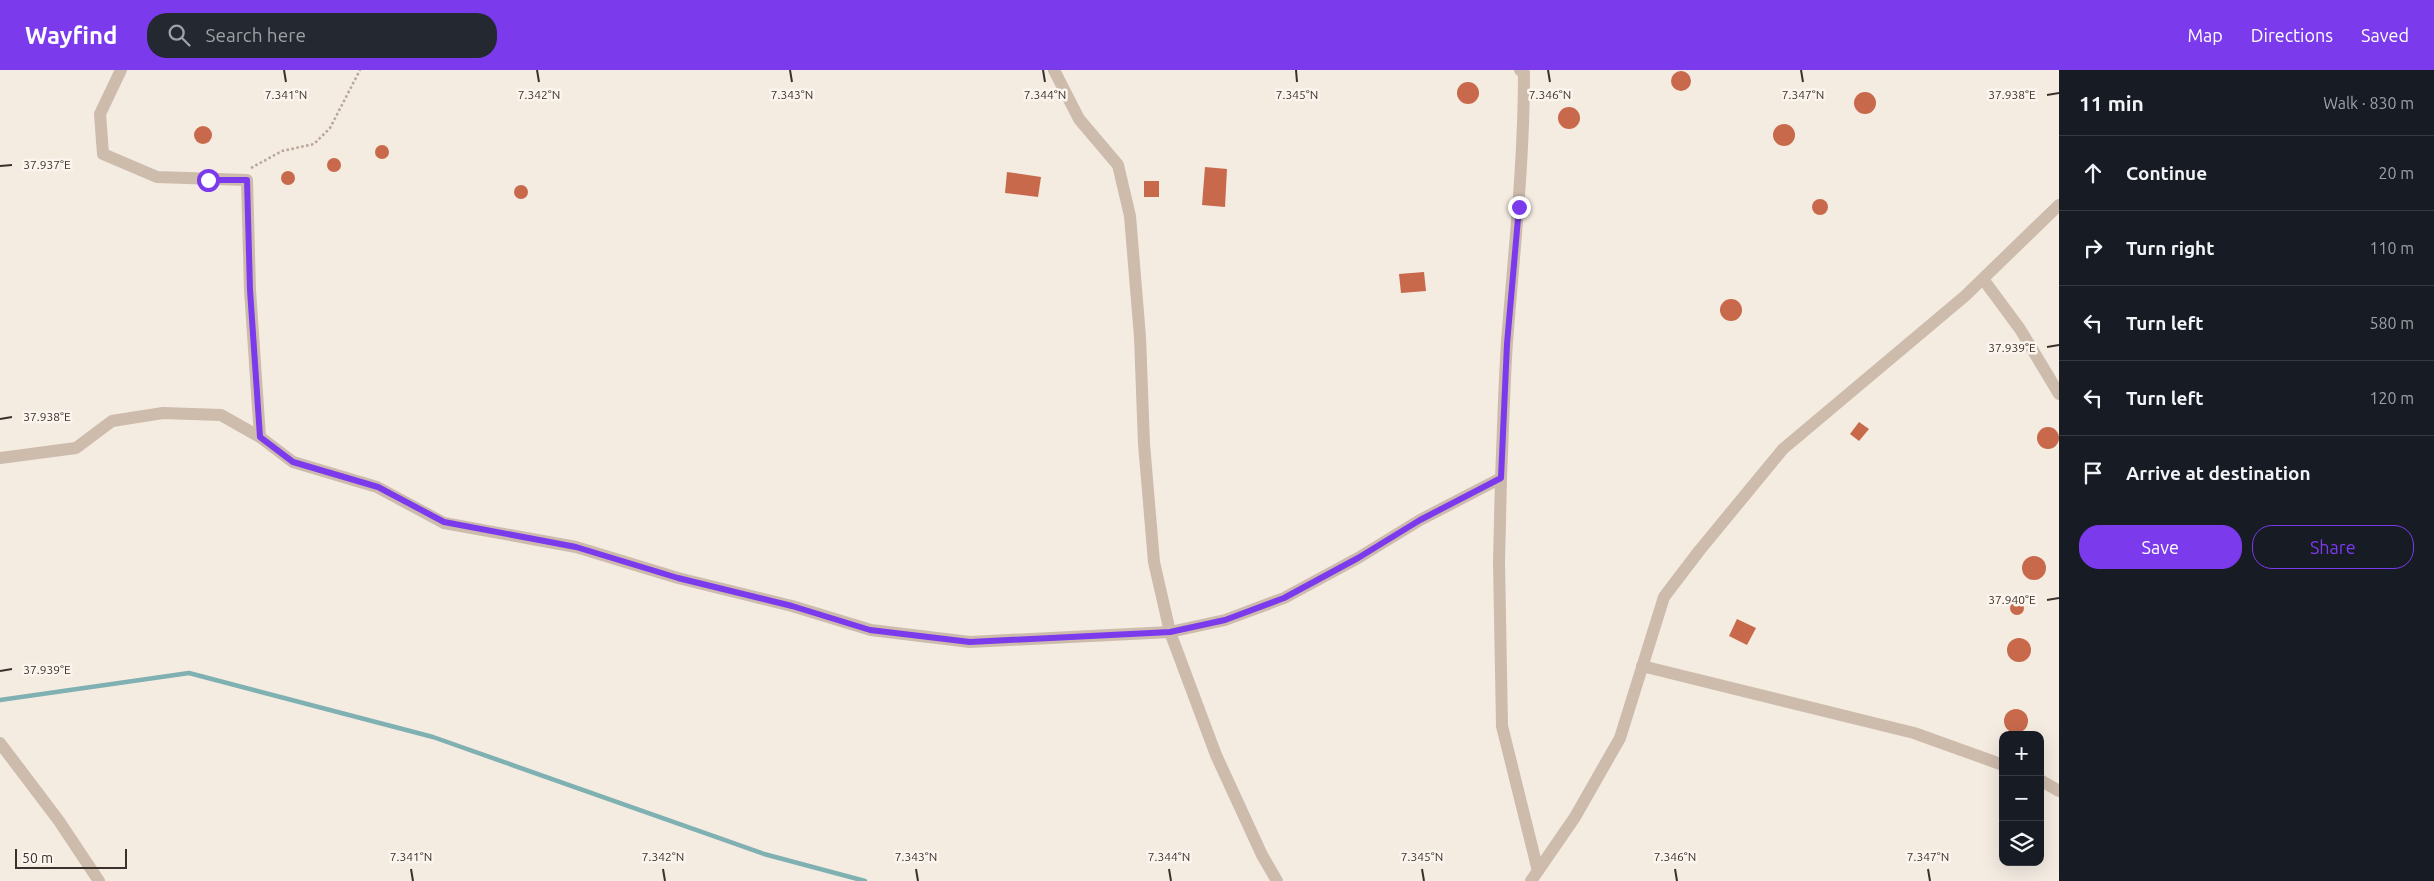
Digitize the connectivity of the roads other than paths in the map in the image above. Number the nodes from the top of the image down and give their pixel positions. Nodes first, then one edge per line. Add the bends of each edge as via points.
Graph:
1 (121, 70) edge
2 (1054, 70) edge
3 (1520, 70) edge
4 (2059, 205) edge
5 (1983, 279) junction
6 (2059, 394) edge
7 (260, 437) junction
8 (0, 458) edge
9 (1501, 478) junction
10 (1170, 632) junction
11 (1642, 666) junction
12 (0, 743) edge
13 (1999, 764) edge
14 (2044, 782) edge
15 (2059, 791) edge
16 (1534, 876) edge
17 (99, 881) edge
18 (1278, 881) edge

1 - 7 street via 100,114 103,154 157,177 247,180 250,290
2 - 10 street via 1079,118 1118,165 1130,216 1154,562
3 - 9 street via 1524,73 1524,116 1507,344
4 - 5 street
5 - 6 street via 2020,329
5 - 11 street via 1783,449 1664,597
7 - 8 street via 221,415 163,413 112,420 76,448
7 - 10 street via 293,462 378,487 444,522 576,547 870,630 970,642
9 - 10 street via 1284,598 1225,620
9 - 16 street via 1502,726
10 - 18 street via 1216,755 1262,855
11 - 13 street via 1914,733
11 - 16 street via 1620,738 1575,817
12 - 17 street
14 - 15 street

